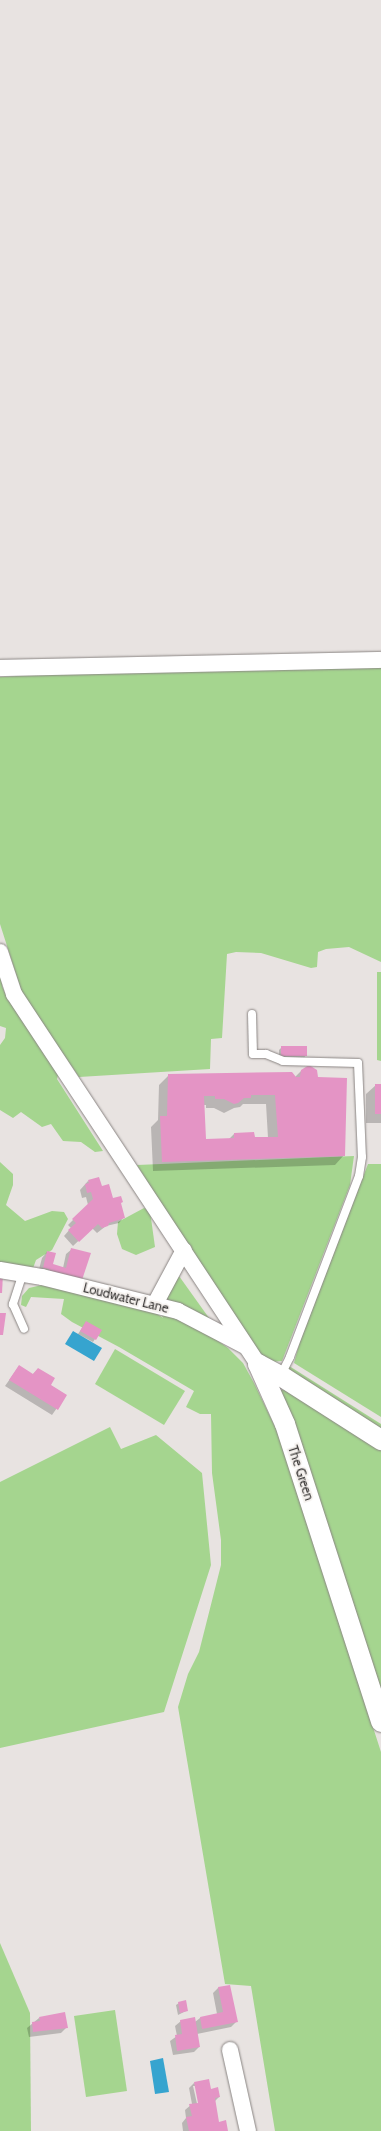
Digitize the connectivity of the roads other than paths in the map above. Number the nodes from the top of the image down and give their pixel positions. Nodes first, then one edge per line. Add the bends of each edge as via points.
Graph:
1 (381, 660) edge
2 (0, 668) edge
3 (0, 952) edge
4 (252, 1014) dead end
5 (184, 1250) junction
6 (0, 1270) edge
7 (23, 1273) junction
8 (155, 1304) junction
9 (24, 1329) dead end
10 (245, 1346) junction
11 (258, 1364) junction
12 (281, 1376) junction
13 (381, 1440) edge
14 (381, 1722) edge
15 (230, 2050) dead end
16 (248, 2131) edge

1 - 2 street
3 - 5 street via 14,994
4 - 12 lane via 254,1054 266,1054 283,1061 358,1063 362,1157 359,1176
5 - 8 street
5 - 10 street
6 - 7 street, Loudwater Lane
7 - 8 street, Loudwater Lane
7 - 9 lane via 13,1304
8 - 10 street, Loudwater Lane via 178,1311
10 - 11 street
11 - 12 street
11 - 14 street, The Green via 285,1424
12 - 13 street
15 - 16 street

